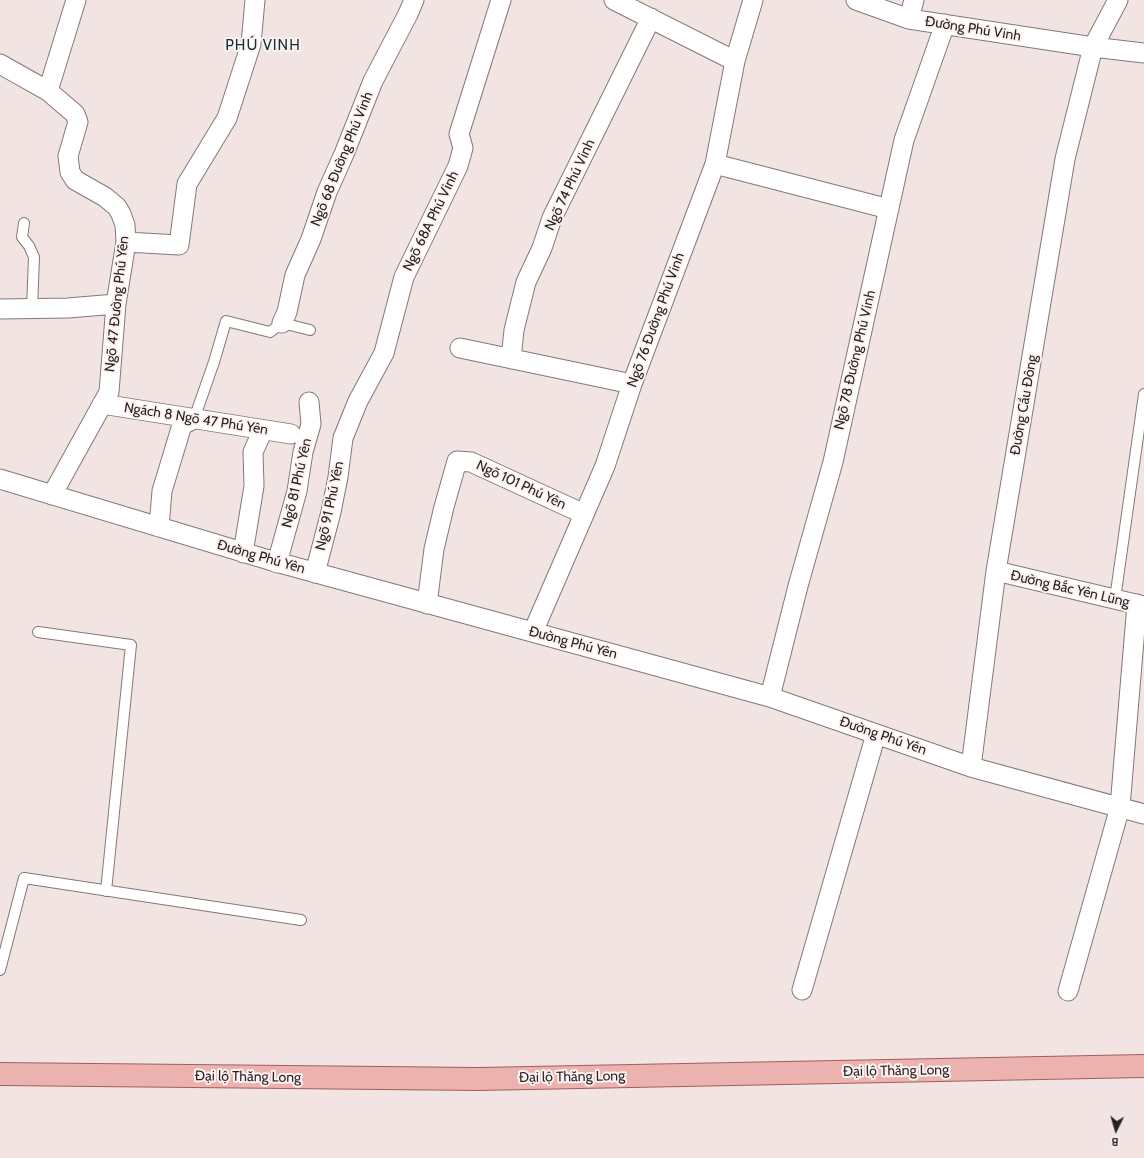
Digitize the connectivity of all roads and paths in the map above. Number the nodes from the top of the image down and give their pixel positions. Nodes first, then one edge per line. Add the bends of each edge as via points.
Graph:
1 (76, 0) edge
2 (255, 0) edge
3 (414, 0) edge
4 (501, 0) edge
5 (614, 0) edge
6 (753, 0) edge
7 (856, 0) edge
8 (914, 0) edge
9 (1118, 0) edge
10 (651, 18) junction
11 (909, 19) junction
12 (945, 24) junction
13 (1093, 47) junction
14 (1144, 53) edge
15 (735, 61) junction
16 (0, 64) edge
17 (48, 91) junction
18 (715, 164) junction
19 (889, 209) junction
20 (24, 223) dead end
21 (126, 242) junction
22 (116, 304) junction
23 (0, 309) edge
24 (32, 309) junction
25 (282, 323) junction
26 (310, 330) dead end
27 (460, 348) dead end
28 (511, 359) junction
29 (632, 384) junction
30 (1144, 394) edge
31 (309, 402) dead end
32 (102, 404) junction
33 (194, 418) junction
34 (263, 430) junction
35 (291, 434) dead end
36 (343, 438) joint
37 (0, 479) edge
38 (52, 495) junction
39 (584, 514) junction
40 (159, 527) junction
41 (243, 553) junction
42 (277, 563) junction
43 (996, 571) junction
44 (315, 573) junction
45 (1115, 599) junction
46 (427, 604) junction
47 (1140, 605) edge
48 (38, 632) dead end
49 (533, 632) junction
50 (770, 697) junction
51 (1136, 704) edge
52 (876, 734) junction
53 (971, 767) junction
54 (1120, 807) junction
55 (1144, 814) edge
56 (106, 890) junction
57 (301, 920) dead end
58 (0, 970) edge
59 (802, 990) dead end
60 (1068, 991) dead end
61 (1144, 1066) edge
62 (0, 1074) edge

1 - 17 street
2 - 21 street via 251,44 227,118 187,184 179,245
3 - 25 street, Ngõ 68 Đường Phú Vinh via 373,81 327,192 295,275
4 - 36 street, Ngõ 68A Phú Vinh via 459,134 463,148 458,166 404,277 384,353 358,401
5 - 10 street
6 - 15 street, Ngõ 76 Đường Phú Vinh
7 - 11 street, Đường Phú Vinh
8 - 11 street
9 - 13 street, Đường Cầu Đông
10 - 15 street
10 - 28 street, Ngõ 74 Phú Vinh via 552,218 542,248 526,282 514,330
11 - 12 street, Đường Phú Vinh
12 - 13 street, Đường Phú Vinh
12 - 19 street, Ngõ 78 Đường Phú Vinh via 904,140
13 - 14 street, Đường Phú Vinh
13 - 43 street, Đường Cầu Đông via 1065,159
15 - 18 street, Ngõ 76 Đường Phú Vinh
16 - 17 street, Ngõ 47 Đường Phú Yên
17 - 21 street, Ngõ 47 Đường Phú Yên via 75,114 78,122 68,156 70,172 75,180 117,207 125,225
18 - 19 street
18 - 29 street, Ngõ 76 Đường Phú Vinh
19 - 50 street, Ngõ 78 Đường Phú Vinh via 833,462
20 - 24 lane via 22,237 34,257
21 - 22 street, Ngõ 47 Đường Phú Yên
22 - 24 street
22 - 32 street, Ngõ 47 Đường Phú Yên via 109,392
23 - 24 street
25 - 26 lane
25 - 33 lane via 270,332 226,321
27 - 28 street
28 - 29 street
29 - 39 street, Ngõ 76 Đường Phú Vinh via 605,466
30 - 45 lane
31 - 42 street, Ngõ 81 Phú Yên via 311,424 303,452 297,491
32 - 33 street, Ngách 8 Ngõ 47 Phú Yên
32 - 38 street, Ngõ 47 Đường Phú Yên
33 - 34 street, Ngách 8 Ngõ 47 Phú Yên
33 - 40 street via 182,425 173,453 162,491
34 - 35 street, Ngách 8 Ngõ 47 Phú Yên
34 - 41 street via 253,452 254,486
36 - 44 street, Ngõ 91 Phú Yên via 331,512
37 - 38 street, Đường Phú Yên
38 - 40 street, Đường Phú Yên
39 - 46 street, Ngõ 101 Phú Yên via 471,462 457,461 434,548
39 - 49 street, Ngõ 76 Đường Phú Vinh
40 - 41 street, Đường Phú Yên
41 - 42 street, Đường Phú Yên
42 - 44 street, Đường Phú Yên
43 - 45 street, Đường Bắc Yên Lũng
43 - 53 street, Đường Cầu Đông
44 - 46 street, Đường Phú Yên
45 - 47 street, Đường Bắc Yên Lũng
46 - 49 street, Đường Phú Yên
47 - 51 street
48 - 56 lane via 131,645
49 - 50 street, Đường Phú Yên
50 - 52 street, Đường Phú Yên
51 - 54 street
52 - 53 street, Đường Phú Yên
52 - 59 street
53 - 54 street, Đường Phú Yên
54 - 55 street, Đường Phú Yên
54 - 60 street
56 - 57 lane
56 - 58 lane via 24,878
61 - 62 main road, Đại lộ Thăng Long via 478,1079

